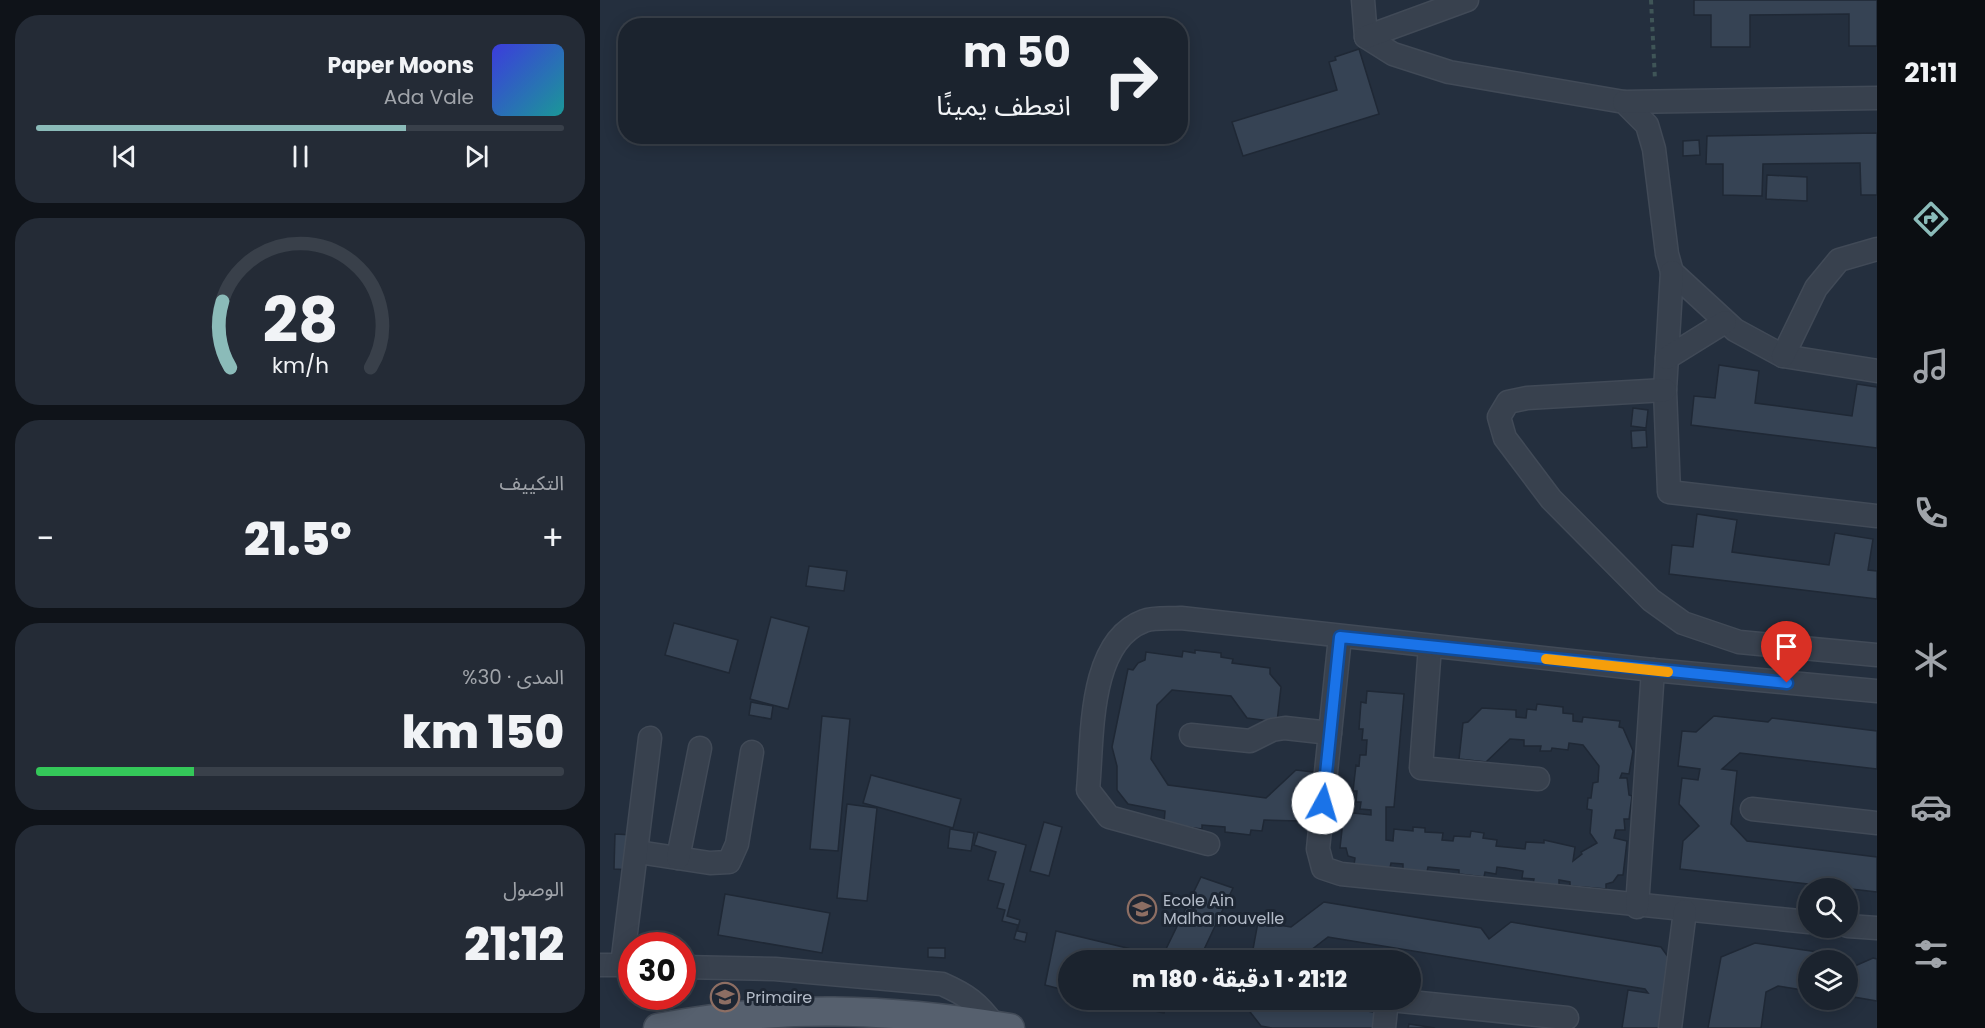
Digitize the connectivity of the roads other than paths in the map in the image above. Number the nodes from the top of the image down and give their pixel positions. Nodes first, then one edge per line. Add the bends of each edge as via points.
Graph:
1 (1363, 0) edge
2 (1467, 0) edge
3 (1366, 37) junction
4 (1877, 98) edge
5 (1624, 102) junction
6 (1877, 249) edge
7 (1672, 272) junction
8 (1725, 322) junction
9 (1783, 356) junction
10 (1667, 358) junction
11 (1877, 371) edge
12 (1665, 390) junction
13 (1877, 516) edge
14 (1340, 637) junction
15 (1430, 646) junction
16 (1877, 655) edge
17 (1653, 670) junction
18 (1877, 691) edge
19 (1330, 733) junction
20 (1191, 735) dead end
21 (650, 738) dead end
22 (700, 748) dead end
23 (752, 752) dead end
24 (1538, 779) dead end
25 (1752, 809) dead end
26 (1877, 823) edge
27 (1208, 844) dead end
28 (638, 852) junction
29 (678, 858) junction
30 (1637, 907) junction
31 (1685, 911) junction
32 (1798, 921) edge
33 (1858, 927) edge
34 (1877, 928) edge
35 (624, 932) edge
36 (696, 967) edge
37 (1421, 1003) edge
38 (1386, 1010) edge
39 (1567, 1018) dead end
40 (1002, 1027) edge
41 (658, 1028) edge
42 (1384, 1028) edge
43 (1670, 1028) edge

1 - 3 street
2 - 3 street
3 - 5 street via 1393,54 1449,72
4 - 5 street
5 - 7 street via 1650,133
6 - 9 street via 1839,260 1816,288
7 - 8 street
7 - 10 street
8 - 9 street
8 - 10 street
9 - 11 street
10 - 12 street
12 - 13 street via 1669,492
12 - 16 street via 1527,398 1508,402 1500,417 1506,438 1551,499 1651,600 1683,623 1739,642
14 - 15 street
14 - 19 street
14 - 27 street via 1181,618 1145,620 1121,634 1099,682 1088,790 1109,817
15 - 17 street
15 - 24 street via 1421,768
17 - 18 street
17 - 30 street
19 - 20 street via 1285,728 1250,741
19 - 30 street via 1318,849 1323,868 1341,874
21 - 28 street
22 - 29 street
23 - 29 street via 737,844 729,862
25 - 26 street
28 - 29 street
28 - 35 street
30 - 31 street
31 - 32 street
31 - 43 street
33 - 34 street
36 - 40 street via 775,969 942,984 980,1006
37 - 39 street
38 - 42 street
40 - 41 main road via 908,1013 841,1011 715,1017

